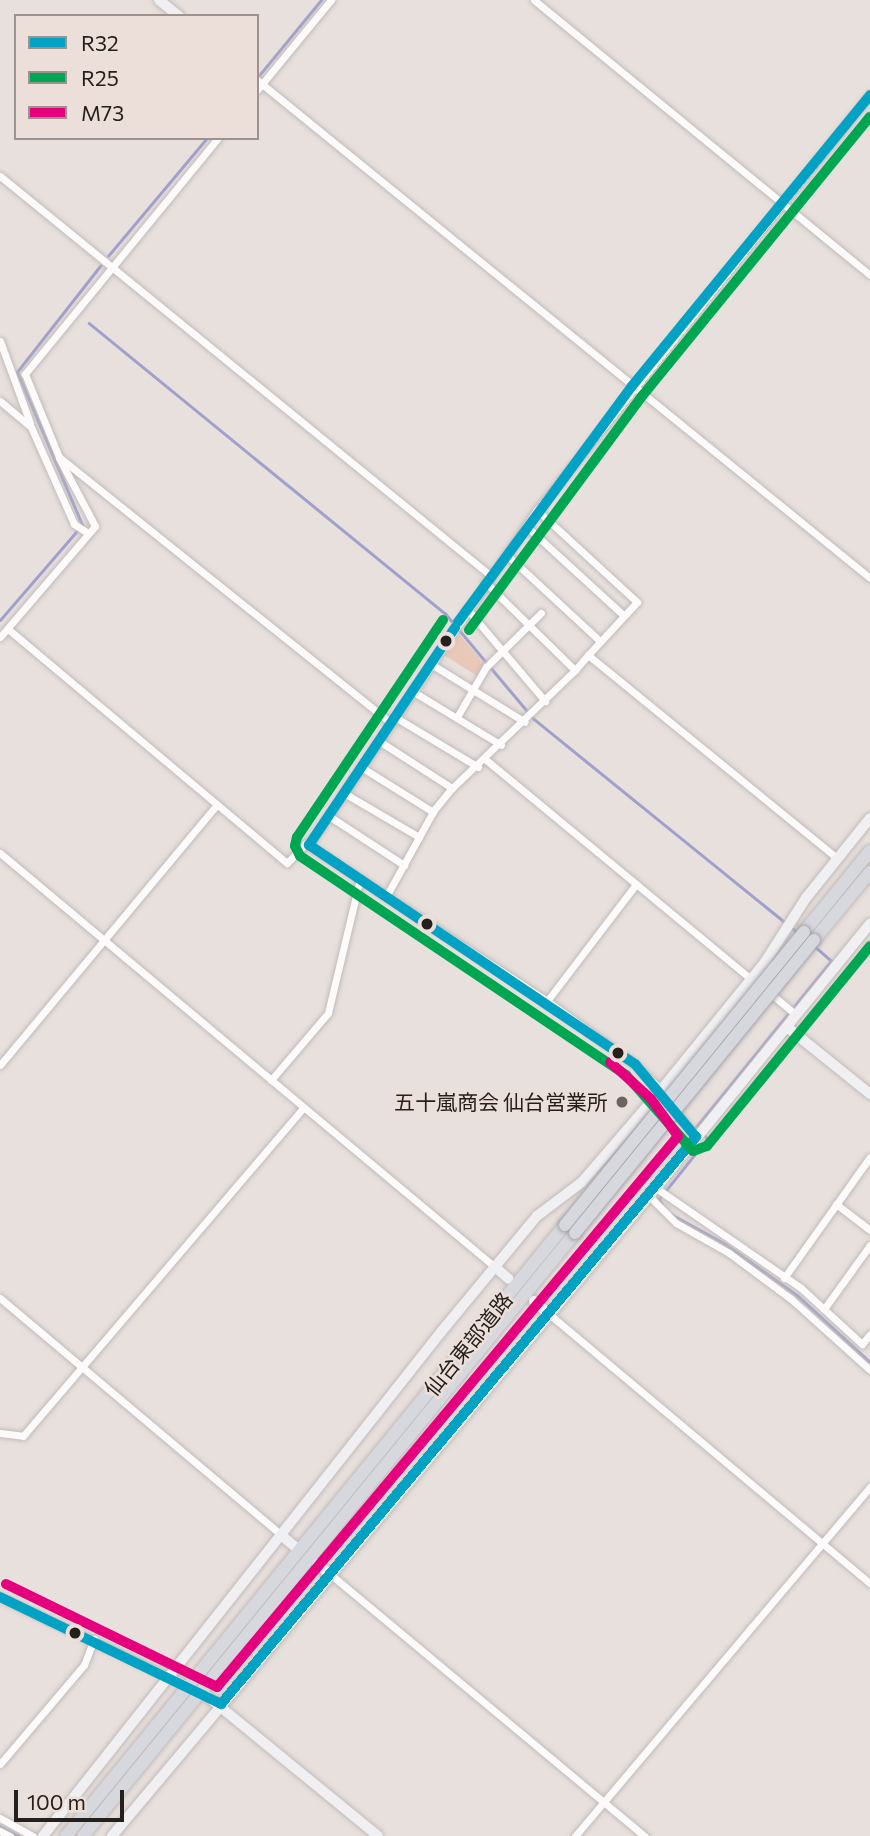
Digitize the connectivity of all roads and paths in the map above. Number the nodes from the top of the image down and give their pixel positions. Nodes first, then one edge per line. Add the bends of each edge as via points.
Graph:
1 (159, 0) edge
2 (331, 0) edge
3 (534, 0) edge
4 (176, 14) edge
5 (259, 84) edge
6 (870, 95) edge
7 (216, 140) edge
8 (0, 176) edge
9 (781, 202) junction
10 (112, 268) junction
11 (870, 275) edge
12 (0, 341) edge
13 (632, 386) junction
14 (0, 401) edge
15 (32, 427) junction
16 (59, 457) junction
17 (537, 509) junction
18 (526, 526) junction
19 (86, 532) junction
20 (507, 555) junction
21 (870, 578) edge
22 (488, 579) junction
23 (467, 609) junction
24 (541, 612) dead end
25 (623, 615) junction
26 (528, 624) junction
27 (8, 629) junction
28 (0, 638) edge
29 (600, 641) junction
30 (502, 650) junction
31 (588, 655) junction
32 (431, 664) junction
33 (575, 670) junction
34 (412, 691) junction
35 (472, 691) junction
36 (545, 701) junction
37 (530, 717) junction
38 (457, 718) junction
39 (393, 720) junction
40 (379, 741) junction
41 (501, 745) junction
42 (485, 759) junction
43 (361, 767) junction
44 (478, 767) junction
45 (453, 788) junction
46 (344, 793) junction
47 (217, 805) junction
48 (433, 812) junction
49 (328, 816) junction
50 (870, 818) edge
51 (419, 837) junction
52 (309, 845) junction
53 (870, 851) edge
54 (0, 853) edge
55 (837, 858) junction
56 (404, 865) junction
57 (870, 872) edge
58 (360, 879) junction
59 (636, 884) junction
60 (387, 895) junction
61 (870, 924) edge
62 (809, 936) junction
63 (105, 940) junction
64 (751, 978) junction
65 (547, 1001) junction
66 (792, 1012) junction
67 (787, 1027) junction
68 (0, 1065) edge
69 (271, 1080) junction
70 (661, 1090) junction
71 (870, 1094) edge
72 (303, 1108) junction
73 (696, 1137) junction
74 (870, 1157) edge
75 (654, 1191) junction
76 (836, 1204) junction
77 (570, 1229) junction
78 (870, 1230) edge
79 (870, 1245) edge
80 (495, 1267) junction
81 (784, 1278) junction
82 (509, 1279) dead end
83 (0, 1298) edge
84 (534, 1301) dead end
85 (824, 1309) junction
86 (549, 1314) junction
87 (870, 1334) edge
88 (862, 1344) junction
89 (870, 1351) edge
90 (80, 1366) junction
91 (870, 1370) edge
92 (0, 1433) edge
93 (870, 1487) edge
94 (281, 1535) junction
95 (822, 1543) junction
96 (295, 1546) dead end
97 (317, 1564) dead end
98 (330, 1574) junction
99 (870, 1583) edge
100 (0, 1597) edge
101 (94, 1639) junction
102 (169, 1676) junction
103 (183, 1683) dead end
104 (207, 1696) dead end
105 (221, 1704) junction
106 (0, 1764) edge
107 (604, 1802) junction
108 (0, 1818) edge
109 (0, 1831) edge
110 (10, 1836) edge
111 (33, 1836) edge
112 (43, 1836) edge
113 (66, 1836) edge
114 (83, 1836) edge
115 (112, 1836) edge
116 (378, 1836) edge
117 (575, 1836) edge
118 (645, 1836) edge

1 - 4 street
2 - 5 street
3 - 9 street
5 - 13 street
6 - 9 street
7 - 10 street
8 - 10 street
9 - 11 street
9 - 13 street
10 - 16 street via 25,374
10 - 22 street
12 - 15 street
13 - 17 street
13 - 21 street
14 - 15 street
15 - 19 street via 76,525
16 - 19 street via 95,526
16 - 39 street
17 - 18 street
17 - 25 street via 637,602
18 - 20 street
18 - 25 street
19 - 27 street
20 - 22 street
20 - 29 street
22 - 23 street
22 - 26 street
23 - 30 street
23 - 32 street
24 - 26 street
25 - 29 street
26 - 30 street
26 - 33 street
27 - 28 street
27 - 47 street
29 - 31 street
30 - 35 street
30 - 36 street
31 - 33 street
31 - 55 street
32 - 34 street
32 - 35 street
33 - 36 street
34 - 38 street
34 - 39 street
35 - 37 street
35 - 38 street
36 - 37 street
37 - 41 street
38 - 41 street
39 - 40 street
39 - 44 street
40 - 43 street
40 - 45 street
41 - 42 street
42 - 44 street
42 - 59 street
43 - 46 street
43 - 48 street
44 - 45 street
45 - 48 street
46 - 49 street
46 - 51 street
47 - 52 street via 287,863
47 - 63 street
48 - 51 street
49 - 52 street
49 - 56 street
50 - 55 street
51 - 56 street
52 - 58 street
53 - 62 highway, 仙台東部道路
54 - 63 street
55 - 64 street
56 - 60 street
57 - 62 highway, 仙台東部道路
58 - 60 street
58 - 69 street via 328,1013
59 - 64 street
59 - 65 street
60 - 65 street
61 - 66 street
62 - 77 highway, 仙台東部道路, bridge
63 - 68 street
63 - 69 street
64 - 66 street
64 - 70 street
65 - 70 street via 635,1064
66 - 67 street
67 - 71 street
67 - 73 street
69 - 72 street
70 - 73 street
70 - 80 street via 600,1163 537,1216
72 - 80 street
72 - 90 street
73 - 75 street
74 - 76 street
75 - 81 street
75 - 86 street
75 - 91 street via 676,1223 729,1253 791,1299
76 - 78 street
76 - 81 street
77 - 113 highway, 仙台東部道路
77 - 114 highway, 仙台東部道路
79 - 85 street
80 - 82 street
80 - 94 street
81 - 85 street
83 - 90 street
84 - 86 street
85 - 88 street
86 - 95 street
86 - 98 street
87 - 88 street
88 - 89 street
90 - 92 street via 23,1436
90 - 94 street
93 - 95 street
94 - 96 street
94 - 102 street
95 - 99 street
95 - 107 street
97 - 98 street
98 - 105 street
98 - 107 street
100 - 101 street
101 - 102 street
101 - 106 street via 84,1665
102 - 103 street
102 - 112 street
104 - 105 street
105 - 115 street
105 - 116 street
107 - 117 street
107 - 118 street
108 - 111 street
109 - 110 street

